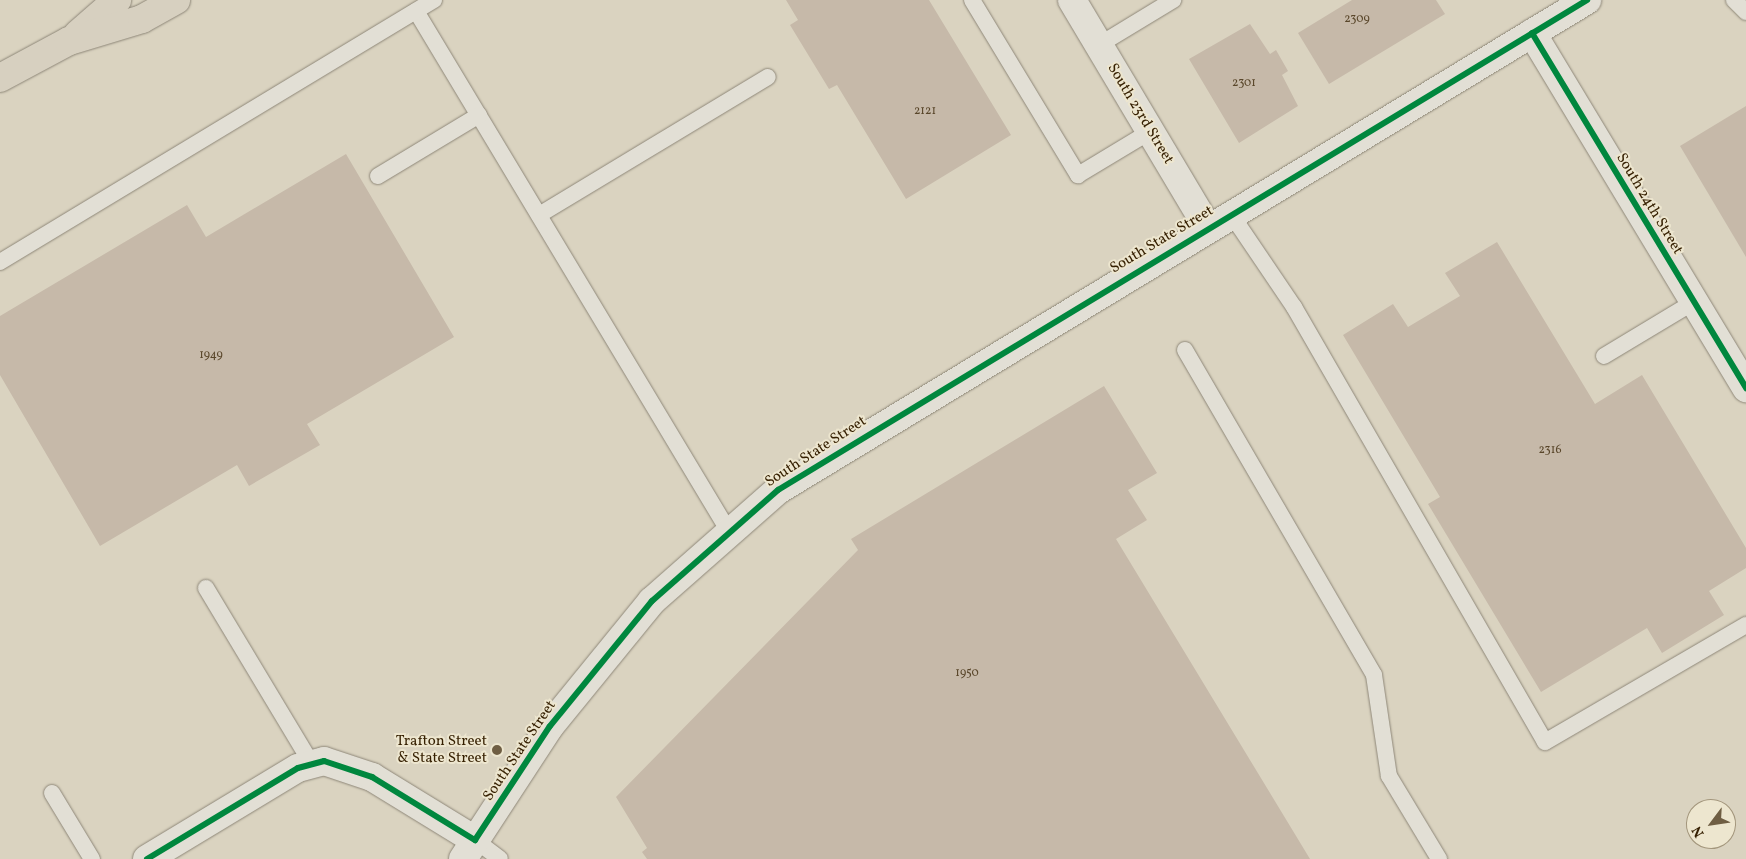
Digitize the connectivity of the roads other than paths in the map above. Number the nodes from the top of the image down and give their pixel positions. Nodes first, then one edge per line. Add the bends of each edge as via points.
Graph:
1 (117, 0) edge
2 (176, 0) edge
3 (434, 0) edge
4 (972, 0) edge
5 (1072, 0) edge
6 (1173, 0) edge
7 (1587, 0) edge
8 (1734, 0) edge
9 (416, 11) junction
10 (1746, 12) edge
11 (1532, 33) junction
12 (69, 41) junction
13 (1099, 45) junction
14 (768, 77) dead end
15 (0, 78) edge
16 (479, 115) junction
17 (1151, 131) junction
18 (378, 176) dead end
19 (1231, 214) junction
20 (539, 215) junction
21 (1208, 228) junction
22 (0, 262) edge
23 (1694, 302) junction
24 (1185, 350) dead end
25 (1604, 356) dead end
26 (1746, 388) edge
27 (728, 530) junction
28 (206, 588) dead end
29 (1746, 625) edge
30 (311, 763) junction
31 (52, 793) dead end
32 (469, 849) edge
33 (92, 859) edge
34 (147, 859) edge
35 (500, 859) edge
36 (1439, 859) edge

1 - 12 highway
2 - 12 highway via 142,19
3 - 9 lane
4 - 17 lane via 1078,175
5 - 13 street, South 23rd Street
6 - 13 lane
7 - 11 street, South State Street
8 - 10 lane
9 - 16 lane
9 - 22 lane
11 - 19 street, South State Street
11 - 23 street, South 24th Street
12 - 15 highway
13 - 17 street, South 23rd Street
14 - 20 lane
16 - 18 lane
16 - 20 lane
17 - 21 street, South 23rd Street
19 - 21 street, South State Street
19 - 29 lane via 1294,307 1545,742
20 - 27 lane
21 - 27 street, South State Street via 816,464
23 - 25 lane
23 - 26 street, South 24th Street
24 - 36 lane via 1374,675 1389,776
27 - 32 street, South State Street via 652,600 595,668 550,726
28 - 30 lane
30 - 32 street via 333,763 372,777
30 - 34 street
31 - 33 lane
32 - 35 lane

